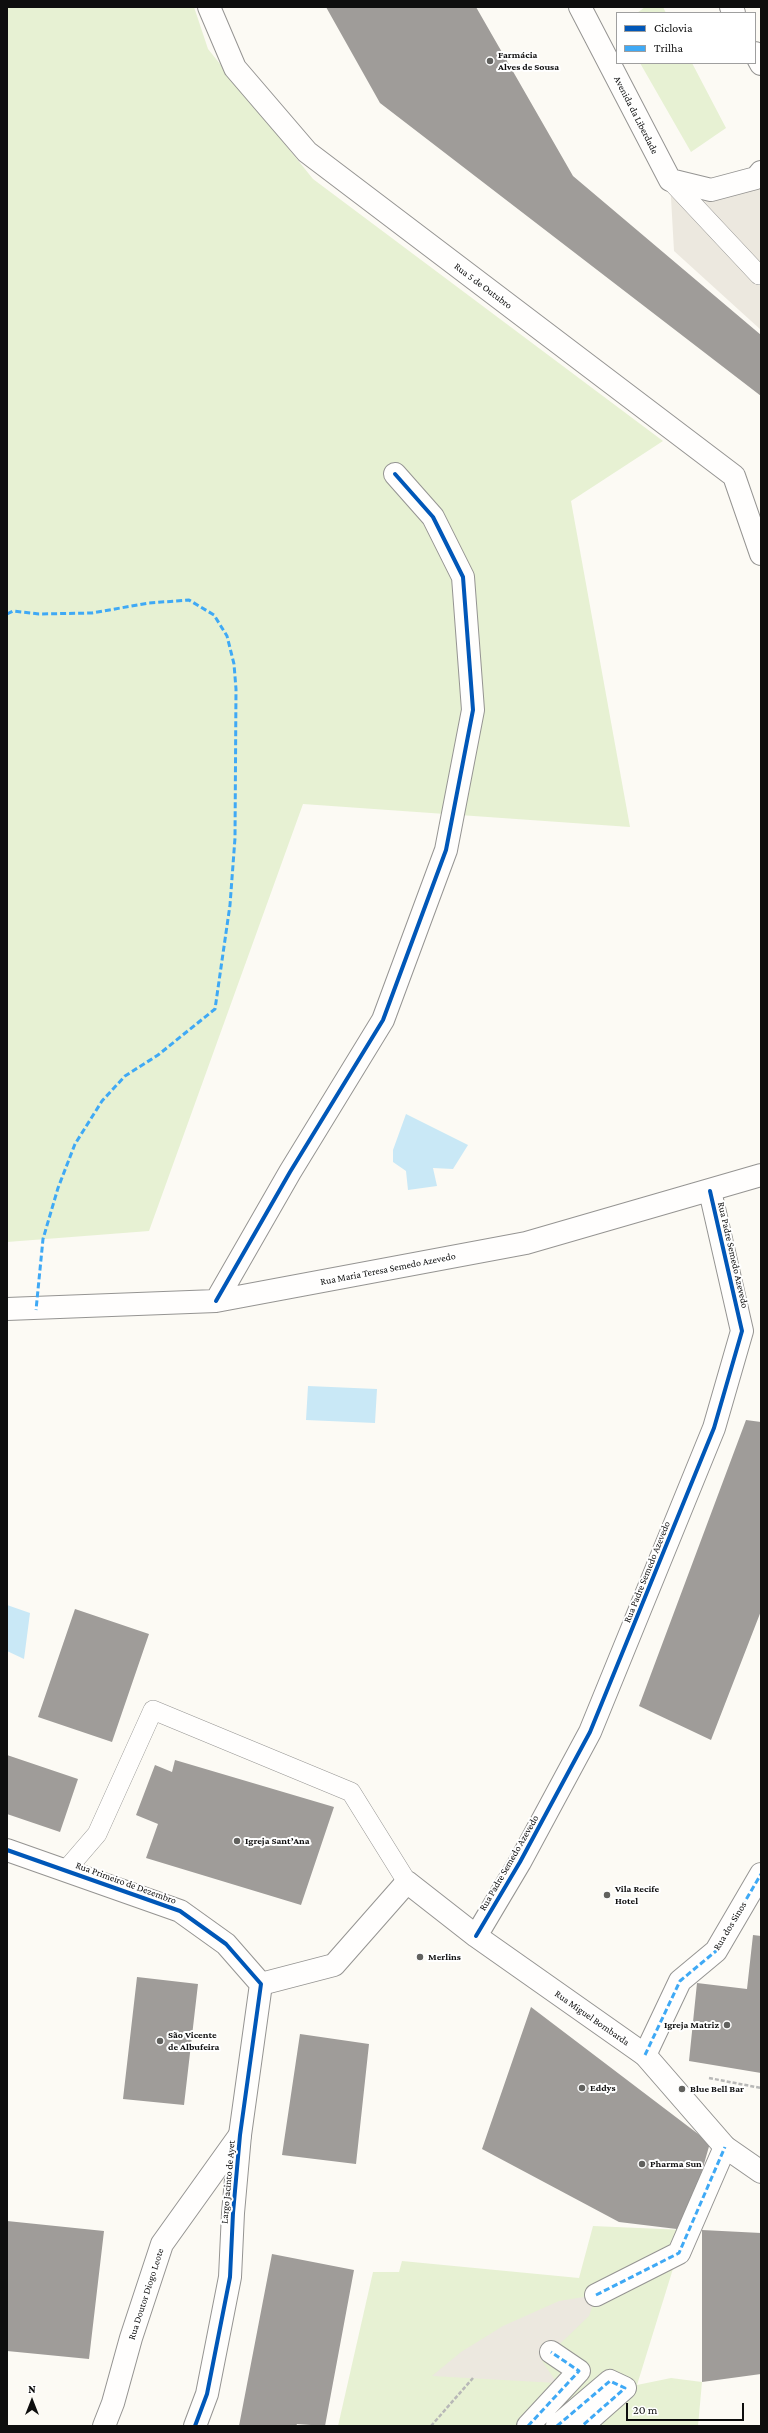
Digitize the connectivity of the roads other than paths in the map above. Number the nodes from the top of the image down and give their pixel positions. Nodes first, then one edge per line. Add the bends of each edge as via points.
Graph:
1 (209, 7) edge
2 (580, 7) edge
3 (756, 55) edge
4 (761, 64) edge
5 (761, 172) edge
6 (670, 180) junction
7 (761, 275) edge
8 (395, 474) dead end
9 (761, 554) edge
10 (761, 1175) edge
11 (710, 1191) junction
12 (216, 1301) junction
13 (7, 1309) edge
14 (7, 1850) edge
15 (66, 1870) junction
16 (761, 1874) edge
17 (407, 1882) junction
18 (476, 1936) junction
19 (261, 1984) junction
20 (645, 2055) junction
21 (240, 2135) junction
22 (725, 2147) junction
23 (761, 2172) edge
24 (596, 2295) dead end
25 (551, 2352) dead end
26 (104, 2426) edge
27 (194, 2426) edge
28 (528, 2426) edge
29 (557, 2426) edge
30 (582, 2426) edge

1 - 9 street, Rua 5 de Outubro via 235,68 307,152 734,476
2 - 6 street, Avenida da Liberdade
3 - 4 street
5 - 6 street via 756,178 711,190
6 - 7 lane, Avenida da Liberdade
8 - 12 street via 433,517 463,577 473,710 446,850 383,1020 290,1172
10 - 11 street, Rua Maria Teresa Semedo Azevedo
11 - 12 street, Rua Maria Teresa Semedo Azevedo via 526,1243
11 - 18 street, Rua Padre Semedo Azevedo via 742,1330 714,1428 590,1732 520,1862
12 - 13 street, Rua Maria Teresa Semedo Azevedo
14 - 15 street, Rua Primeiro de Dezembro
15 - 17 lane via 97,1834 153,1710 351,1792
15 - 19 street, Rua Primeiro de Dezembro via 180,1912 226,1944
16 - 20 street, Rua dos Sinos via 716,1951 680,1981
17 - 18 street, Rua Miguel Bombarda
17 - 19 street via 334,1964
18 - 20 street, Rua Miguel Bombarda
19 - 21 street, Largo Jacinto de Ayet
20 - 22 street, Rua Miguel Bombarda
21 - 26 street, Rua Doutor Diogo Leote via 162,2244 131,2338 114,2403
21 - 27 street, Largo Jacinto de Ayet via 230,2277 207,2394
22 - 23 street, Rua Miguel Bombarda
22 - 24 street via 679,2253
25 - 28 street via 579,2371
29 - 30 street via 610,2381 625,2388

